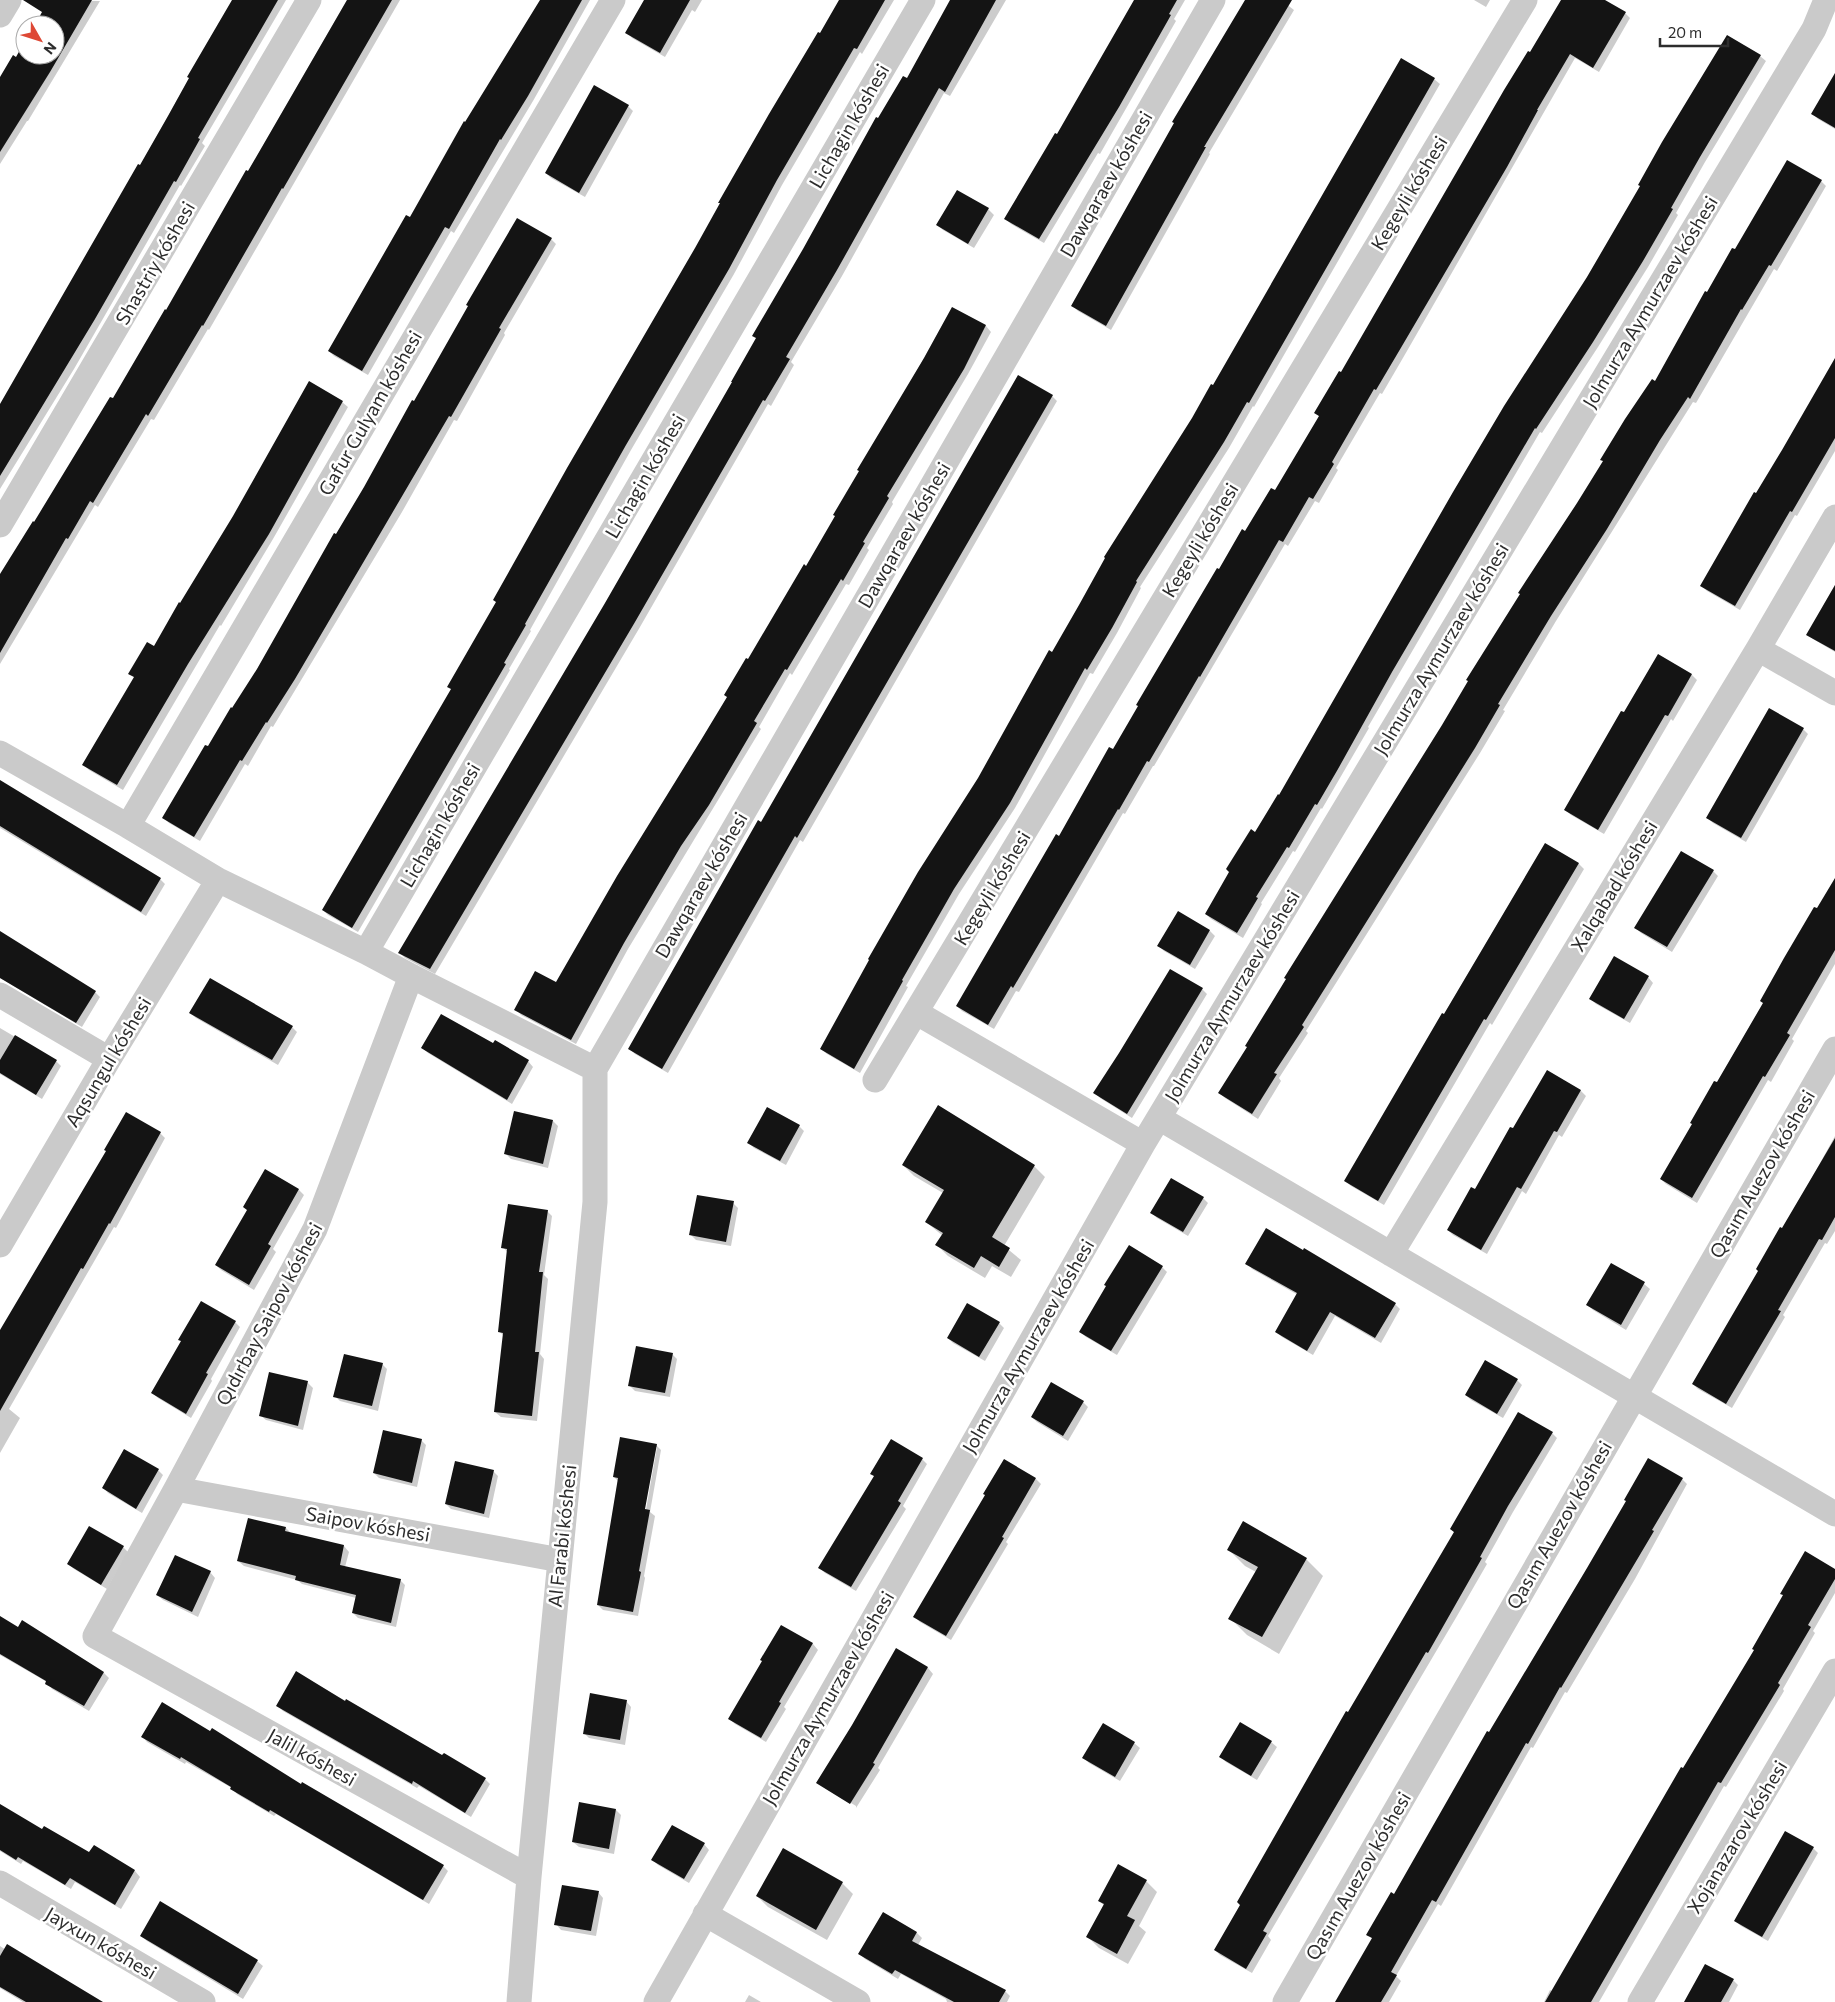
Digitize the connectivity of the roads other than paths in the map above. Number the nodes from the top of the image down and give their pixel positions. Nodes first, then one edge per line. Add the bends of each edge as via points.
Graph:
1 (9, 0) edge
2 (309, 0) edge
3 (613, 0) edge
4 (923, 0) edge
5 (1213, 0) edge
6 (1525, 0) edge
7 (1826, 0) edge
8 (0, 15) edge
9 (1835, 517) edge
10 (0, 525) edge
11 (1758, 649) junction
12 (1835, 693) edge
13 (0, 753) edge
14 (128, 826) junction
15 (218, 880) junction
16 (366, 952) junction
17 (411, 976) junction
18 (0, 995) edge
19 (917, 1013) junction
20 (1835, 1049) edge
21 (109, 1059) junction
22 (595, 1070) junction
23 (875, 1080) dead end
24 (1159, 1118) junction
25 (1143, 1144) junction
26 (0, 1245) edge
27 (1391, 1254) junction
28 (1633, 1396) junction
29 (176, 1489) junction
30 (1835, 1514) edge
31 (560, 1560) junction
32 (95, 1636) joint
33 (1835, 1671) edge
34 (530, 1877) junction
35 (0, 1883) edge
36 (705, 1914) junction
37 (203, 2002) edge
38 (519, 2002) edge
39 (656, 2002) edge
40 (858, 2002) edge
41 (1285, 2002) edge
42 (1640, 2002) edge

1 - 8 street
2 - 10 street, Shastriy kóshesi
3 - 14 street, Gafur Gulyam kóshesi
4 - 16 street, Lichagin kóshesi
5 - 22 street, Dawqaraev kóshesi
6 - 19 street, Kegeyli kóshesi
7 - 24 street, Jolmurza Aymurzaev kóshesi via 1814,29
9 - 11 street, Xalqabad kóshesi
11 - 12 street
11 - 27 street, Xalqabad kóshesi
13 - 14 street
14 - 15 street
15 - 16 street
15 - 21 street, Aqsungul kóshesi
16 - 17 street
17 - 22 street
17 - 29 street, Qıdırbay Saipov kóshesi via 315,1229
18 - 21 street
19 - 23 street, Kegeyli kóshesi
19 - 25 street
20 - 28 street, Qasım Auezov kóshesi
21 - 26 street, Aqsungul kóshesi
22 - 31 street, Al Farabi kóshesi via 595,1202
24 - 25 street, Jolmurza Aymurzaev kóshesi
24 - 27 street
25 - 36 street, Jolmurza Aymurzaev kóshesi
27 - 28 street
28 - 30 street
28 - 41 street, Qasım Auezov kóshesi
29 - 31 street, Saipov kóshesi
29 - 32 street, Qıdırbay Saipov kóshesi
31 - 34 street, Al Farabi kóshesi
32 - 34 street, Jalil kóshesi
33 - 42 street, Xojanazarov kóshesi
34 - 38 street, Al Farabi kóshesi
35 - 37 street, Jayxun kóshesi
36 - 39 street, Jolmurza Aymurzaev kóshesi
36 - 40 street

